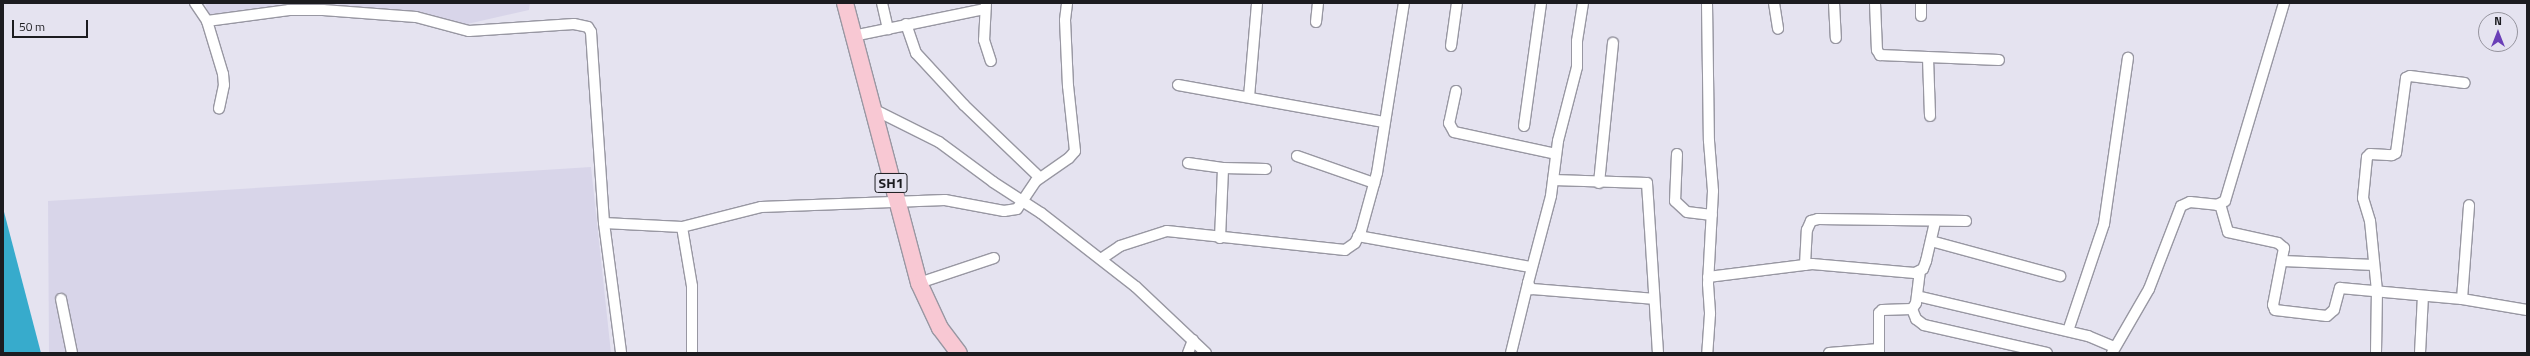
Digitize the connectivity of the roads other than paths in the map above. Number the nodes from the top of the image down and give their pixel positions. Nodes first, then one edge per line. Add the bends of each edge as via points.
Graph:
1 (195, 3) edge
2 (845, 3) edge
3 (882, 3) edge
4 (1067, 3) edge
5 (1257, 3) edge
6 (1318, 3) edge
7 (1404, 3) edge
8 (1458, 3) edge
9 (1541, 3) edge
10 (1582, 3) edge
11 (1707, 3) edge
12 (1774, 3) edge
13 (1834, 3) edge
14 (1875, 3) edge
15 (1921, 3) edge
16 (2284, 3) edge
17 (986, 6) edge
18 (1921, 16) dead end
19 (207, 21) junction
20 (1316, 22) dead end
21 (906, 24) junction
22 (888, 29) junction
23 (1778, 29) dead end
24 (853, 36) junction
25 (1836, 38) dead end
26 (1613, 43) dead end
27 (1451, 46) dead end
28 (1928, 58) junction
29 (2128, 58) dead end
30 (1999, 60) dead end
31 (991, 61) dead end
32 (2465, 83) dead end
33 (1178, 85) dead end
34 (1456, 91) dead end
35 (1249, 97) junction
36 (219, 108) dead end
37 (871, 108) junction
38 (1930, 116) dead end
39 (1384, 122) junction
40 (1524, 126) dead end
41 (1556, 154) junction
42 (1677, 154) dead end
43 (1297, 156) dead end
44 (1188, 163) dead end
45 (1223, 168) junction
46 (1266, 169) dead end
47 (1040, 178) junction
48 (1553, 180) junction
49 (1374, 183) junction
50 (1599, 183) junction
51 (1022, 201) junction
52 (897, 204) junction
53 (2220, 204) junction
54 (2468, 205) dead end
55 (1712, 215) junction
56 (1966, 221) dead end
57 (604, 222) junction
58 (1935, 222) junction
59 (682, 227) junction
60 (1358, 236) junction
61 (1220, 238) junction
62 (1931, 241) junction
63 (994, 258) dead end
64 (1101, 259) junction
65 (2283, 261) junction
66 (1805, 265) junction
67 (2374, 265) junction
68 (1530, 267) junction
69 (1920, 271) junction
70 (2060, 276) dead end
71 (1708, 277) junction
72 (919, 283) junction
73 (1528, 283) junction
74 (2377, 292) junction
75 (1917, 296) junction
76 (2423, 296) junction
77 (61, 298) dead end
78 (1654, 298) junction
79 (2462, 299) junction
80 (1912, 309) junction
81 (2527, 310) edge
82 (2068, 331) junction
83 (1192, 340) junction
84 (2004, 342) junction
85 (2113, 350) edge
86 (1879, 351) edge
87 (72, 353) edge
88 (620, 353) edge
89 (692, 353) edge
90 (959, 353) edge
91 (1188, 353) edge
92 (1206, 353) edge
93 (1511, 353) edge
94 (1658, 353) edge
95 (1708, 353) edge
96 (1829, 353) edge
97 (2003, 353) edge
98 (2047, 353) edge
99 (2376, 353) edge
100 (2420, 353) edge

1 - 19 street
2 - 24 main road, SH1
3 - 22 street
4 - 47 street via 1065,20 1068,86 1075,151
5 - 35 street
6 - 20 street
7 - 39 street
8 - 27 street
9 - 40 street
10 - 41 street via 1576,41 1576,67
11 - 55 street
12 - 23 street
13 - 25 street
14 - 28 street via 1877,50 1880,55
15 - 18 street
16 - 53 street via 2225,201
17 - 21 street
17 - 31 street via 984,40
19 - 36 street via 223,74 224,85
19 - 57 street via 289,10 323,10 416,17 469,31 574,24 588,27 591,32
21 - 22 street
21 - 47 street via 916,53 964,105
22 - 24 street
24 - 37 main road, SH1
26 - 50 street
28 - 30 street
28 - 38 street
29 - 82 street via 2104,224
32 - 67 street via 2410,76 2406,78 2396,153 2370,154 2367,157 2363,201 2370,221
33 - 35 street
34 - 41 street via 1449,123 1454,132
35 - 39 street
37 - 51 street via 939,142
37 - 52 main road, SH1
39 - 49 street
41 - 48 street
42 - 55 street via 1675,201 1687,212
43 - 49 street
44 - 45 street
45 - 46 street
45 - 61 street
47 - 51 street
48 - 50 street
48 - 68 street
49 - 60 street
50 - 78 street via 1647,183
51 - 52 street via 1012,211 945,200
51 - 64 street
52 - 59 street via 761,207
52 - 72 main road, SH1
53 - 65 street via 2228,232 2278,243 2284,248
53 - 85 street via 2190,202 2181,206 2149,289
54 - 79 street
55 - 71 street
56 - 58 street
57 - 59 street
57 - 88 street
58 - 62 street
58 - 66 street via 1818,219 1811,221 1807,230
59 - 89 street via 692,286
60 - 61 street via 1355,243 1345,250
60 - 68 street
61 - 64 street via 1177,231 1156,233 1120,246
62 - 69 street via 1926,261
62 - 70 street
63 - 72 street
64 - 83 street
65 - 67 street
65 - 74 street via 2273,305 2275,310 2327,316 2334,310 2340,288
66 - 69 street via 1833,265 1915,273
66 - 71 street
67 - 74 street
68 - 73 street
69 - 75 street
71 - 95 street
72 - 90 main road, SH1 via 940,328
73 - 78 street via 1531,289
73 - 93 street
74 - 76 street
74 - 99 street
75 - 80 street
75 - 82 street
76 - 79 street
76 - 100 street
77 - 87 street
78 - 94 street
79 - 81 street
80 - 84 street via 1916,319 1924,326
80 - 86 street via 1882,310 1879,313
82 - 85 street via 2088,336
83 - 91 street
83 - 92 street
84 - 97 street
84 - 98 street
86 - 96 street

